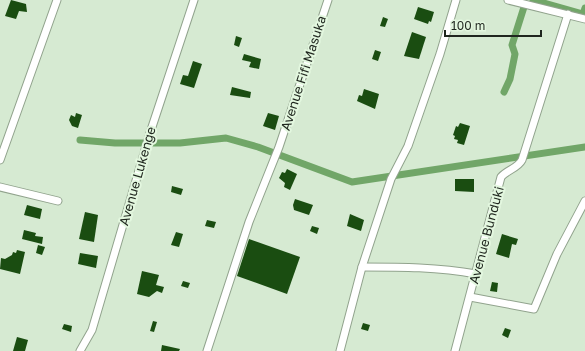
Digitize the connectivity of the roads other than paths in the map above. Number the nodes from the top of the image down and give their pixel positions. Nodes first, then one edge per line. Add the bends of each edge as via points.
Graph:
1 (57, 0) edge
2 (194, 0) edge
3 (328, 0) edge
4 (456, 0) edge
5 (508, 0) edge
6 (568, 14) junction
7 (585, 19) edge
8 (0, 160) edge
9 (0, 187) edge
10 (58, 201) dead end
11 (585, 201) edge
12 (362, 267) junction
13 (476, 274) junction
14 (470, 297) junction
15 (80, 351) edge
16 (207, 351) edge
17 (340, 351) edge
18 (455, 351) edge

1 - 8 street
2 - 15 street, Avenue Lukenge via 145,148 92,330
3 - 16 street, Avenue Fifi Masuka via 279,147 249,222
4 - 12 street via 408,146 391,179
5 - 6 street
6 - 7 street
6 - 13 street, Avenue Bunduki via 523,156 520,163 501,177
9 - 10 street
11 - 14 street via 557,254 534,310
12 - 13 street via 418,267
12 - 17 street
13 - 14 street, Avenue Bunduki
14 - 18 street, Avenue Bunduki

